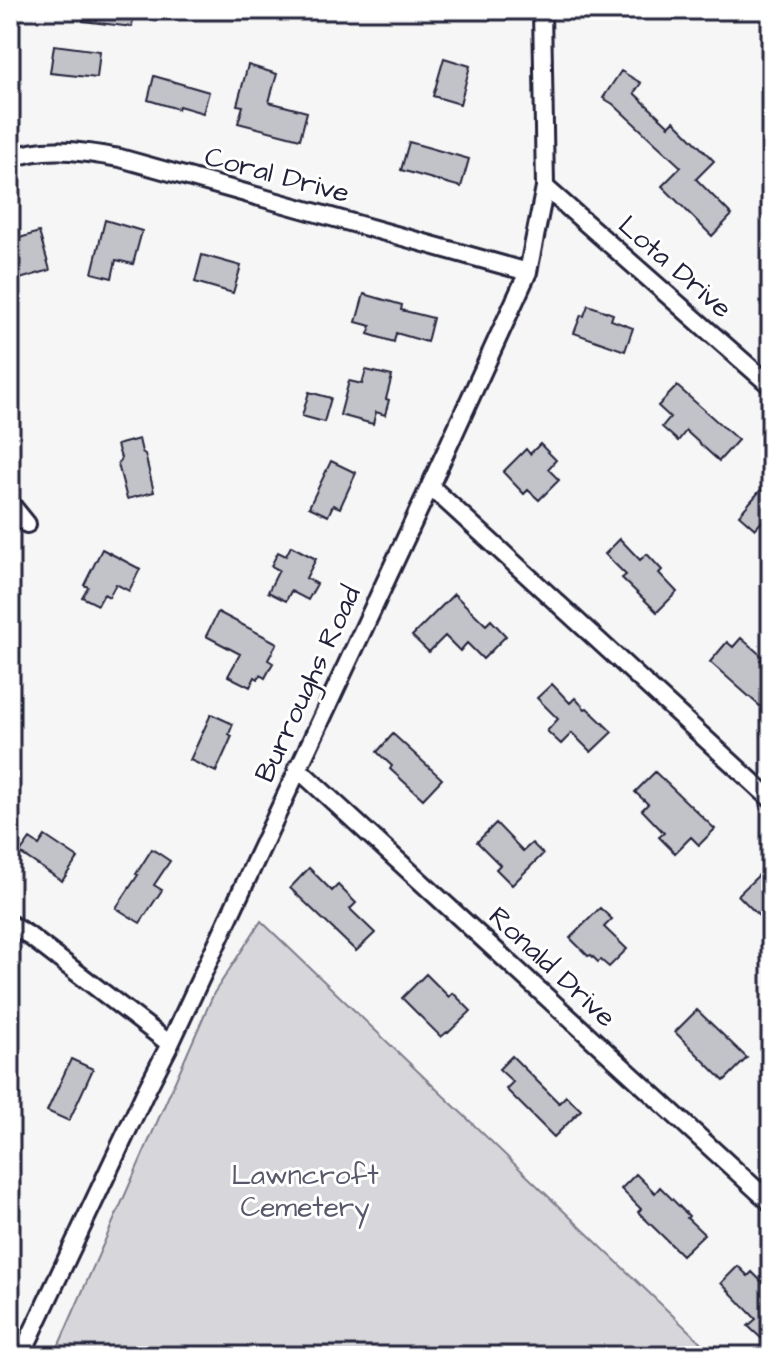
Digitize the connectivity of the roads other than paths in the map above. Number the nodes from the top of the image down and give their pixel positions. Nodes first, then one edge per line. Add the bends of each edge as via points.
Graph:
1 (542, 10) edge
2 (10, 159) edge
3 (545, 187) junction
4 (528, 272) junction
5 (771, 386) edge
6 (430, 486) junction
7 (10, 503) edge
8 (27, 524) dead end
9 (297, 768) junction
10 (771, 799) edge
11 (10, 924) edge
12 (170, 1044) junction
13 (771, 1203) edge
14 (21, 1356) edge

1 - 3 street, Burroughs Road
2 - 4 street, Coral Drive via 66,149 120,158
3 - 4 street, Burroughs Road
3 - 5 street, Lota Drive
4 - 6 street, Burroughs Road
6 - 9 street, Burroughs Road
6 - 10 street
7 - 8 street
9 - 12 street, Burroughs Road
9 - 13 street, Ronald Drive
11 - 12 street
12 - 14 street, Burroughs Road

